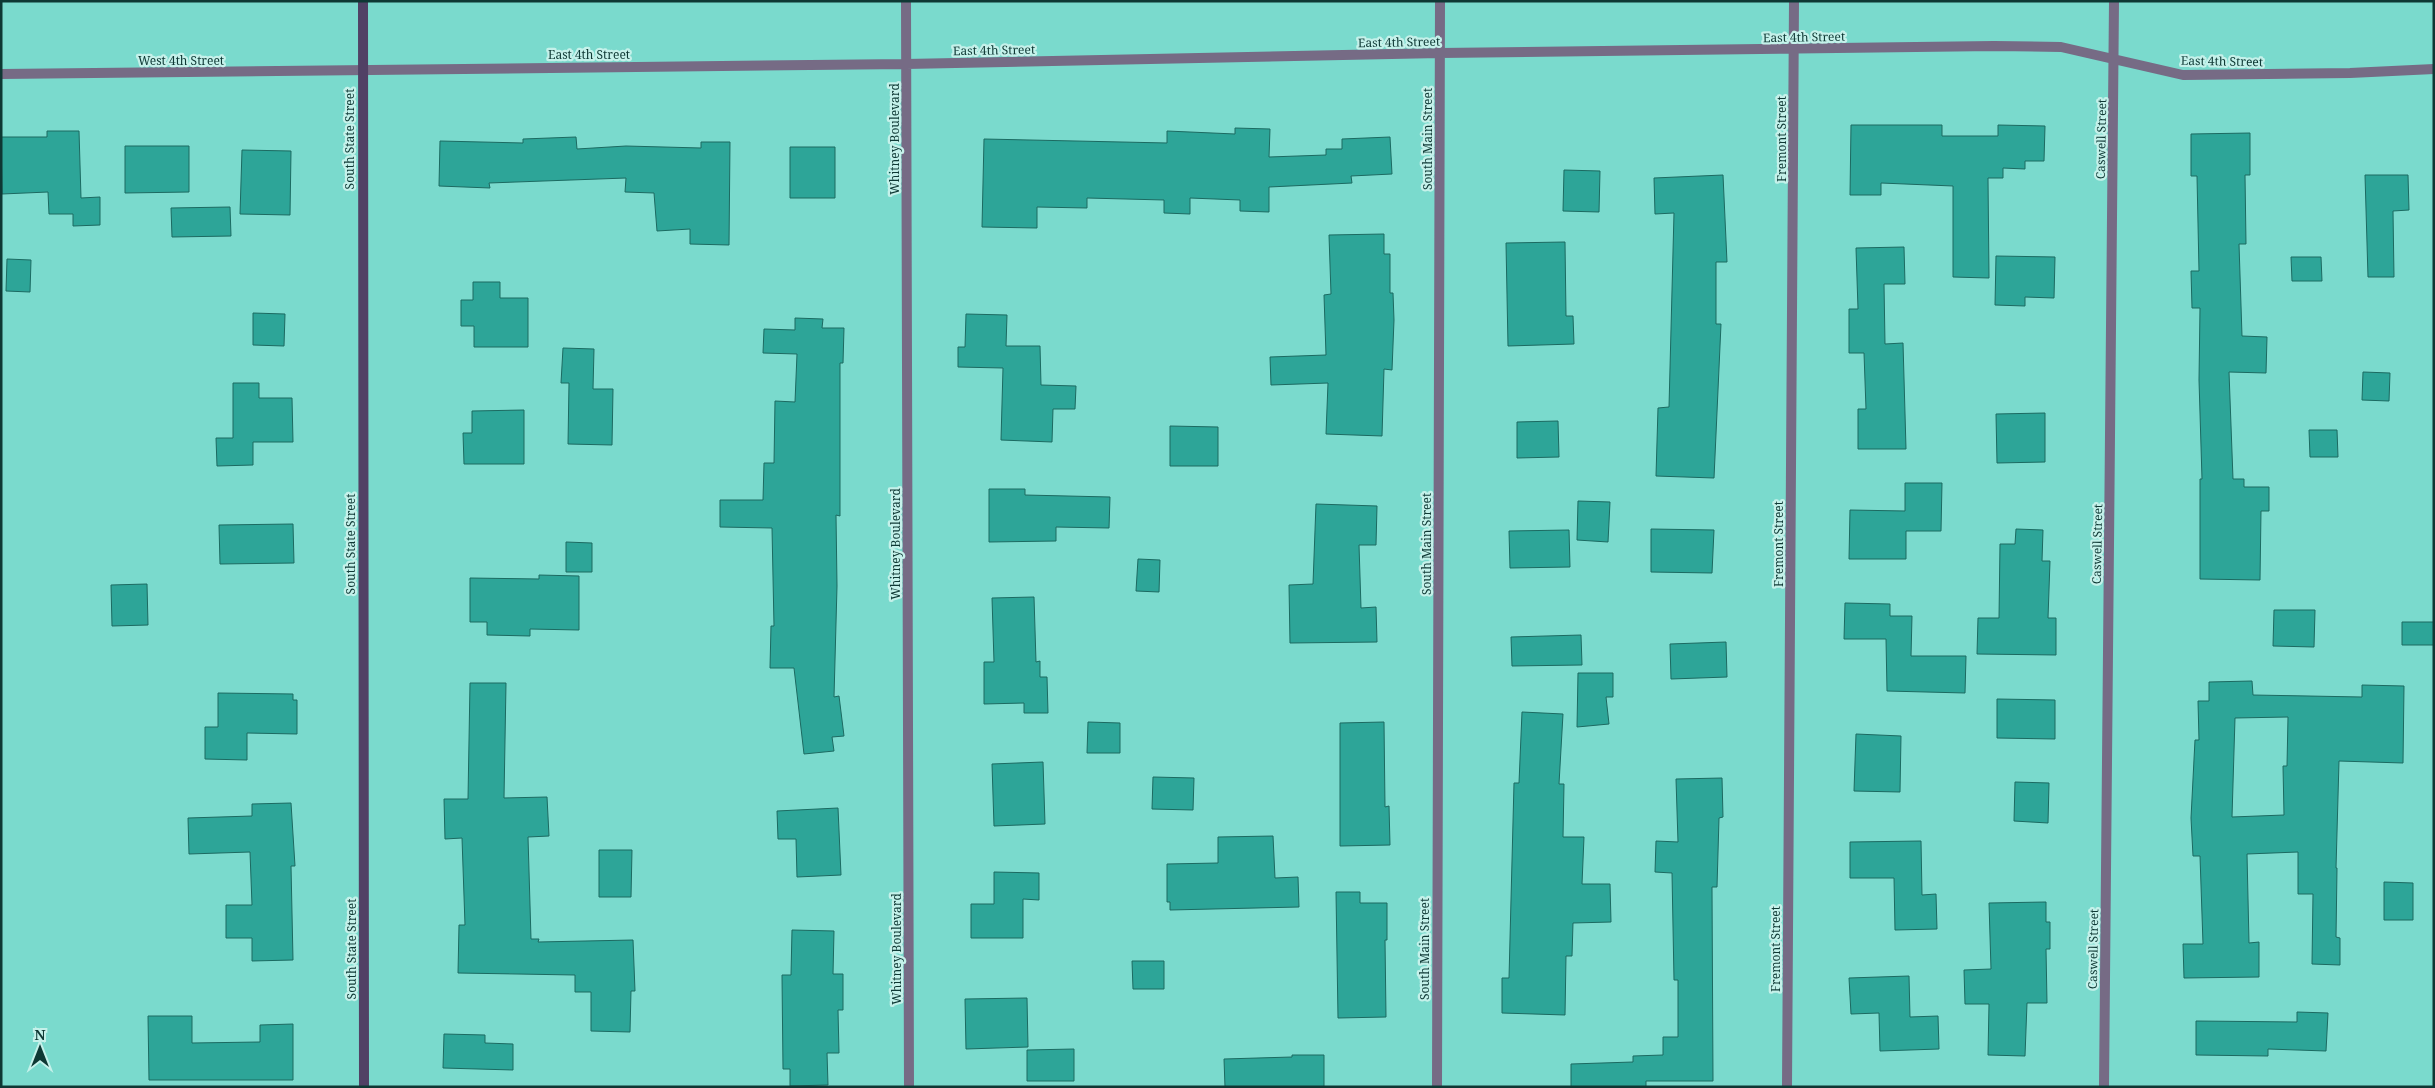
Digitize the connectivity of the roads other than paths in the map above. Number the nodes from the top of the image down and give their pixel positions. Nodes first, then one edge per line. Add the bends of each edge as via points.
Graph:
1 (363, 1) edge
2 (906, 1) edge
3 (1440, 1) edge
4 (1794, 1) edge
5 (2114, 1) edge
6 (1794, 50) junction
7 (1440, 53) junction
8 (2114, 59) junction
9 (906, 64) junction
10 (362, 69) junction
11 (2434, 69) edge
12 (1, 74) edge
13 (364, 1087) edge
14 (909, 1087) edge
15 (1437, 1087) edge
16 (1787, 1087) edge
17 (2104, 1087) edge

1 - 10 main road, South State Street
2 - 9 street, Whitney Boulevard
3 - 7 street, South Main Street
4 - 6 street, Fremont Street
5 - 8 street, Caswell Street
6 - 7 street, East 4th Street
6 - 8 street, East 4th Street via 2061,47
6 - 16 street, Fremont Street
7 - 9 street, East 4th Street
7 - 15 street, South Main Street
8 - 11 street, East 4th Street via 2183,75
8 - 17 street, Caswell Street
9 - 10 street, East 4th Street
9 - 14 street, Whitney Boulevard
10 - 12 street, West 4th Street
10 - 13 main road, South State Street

